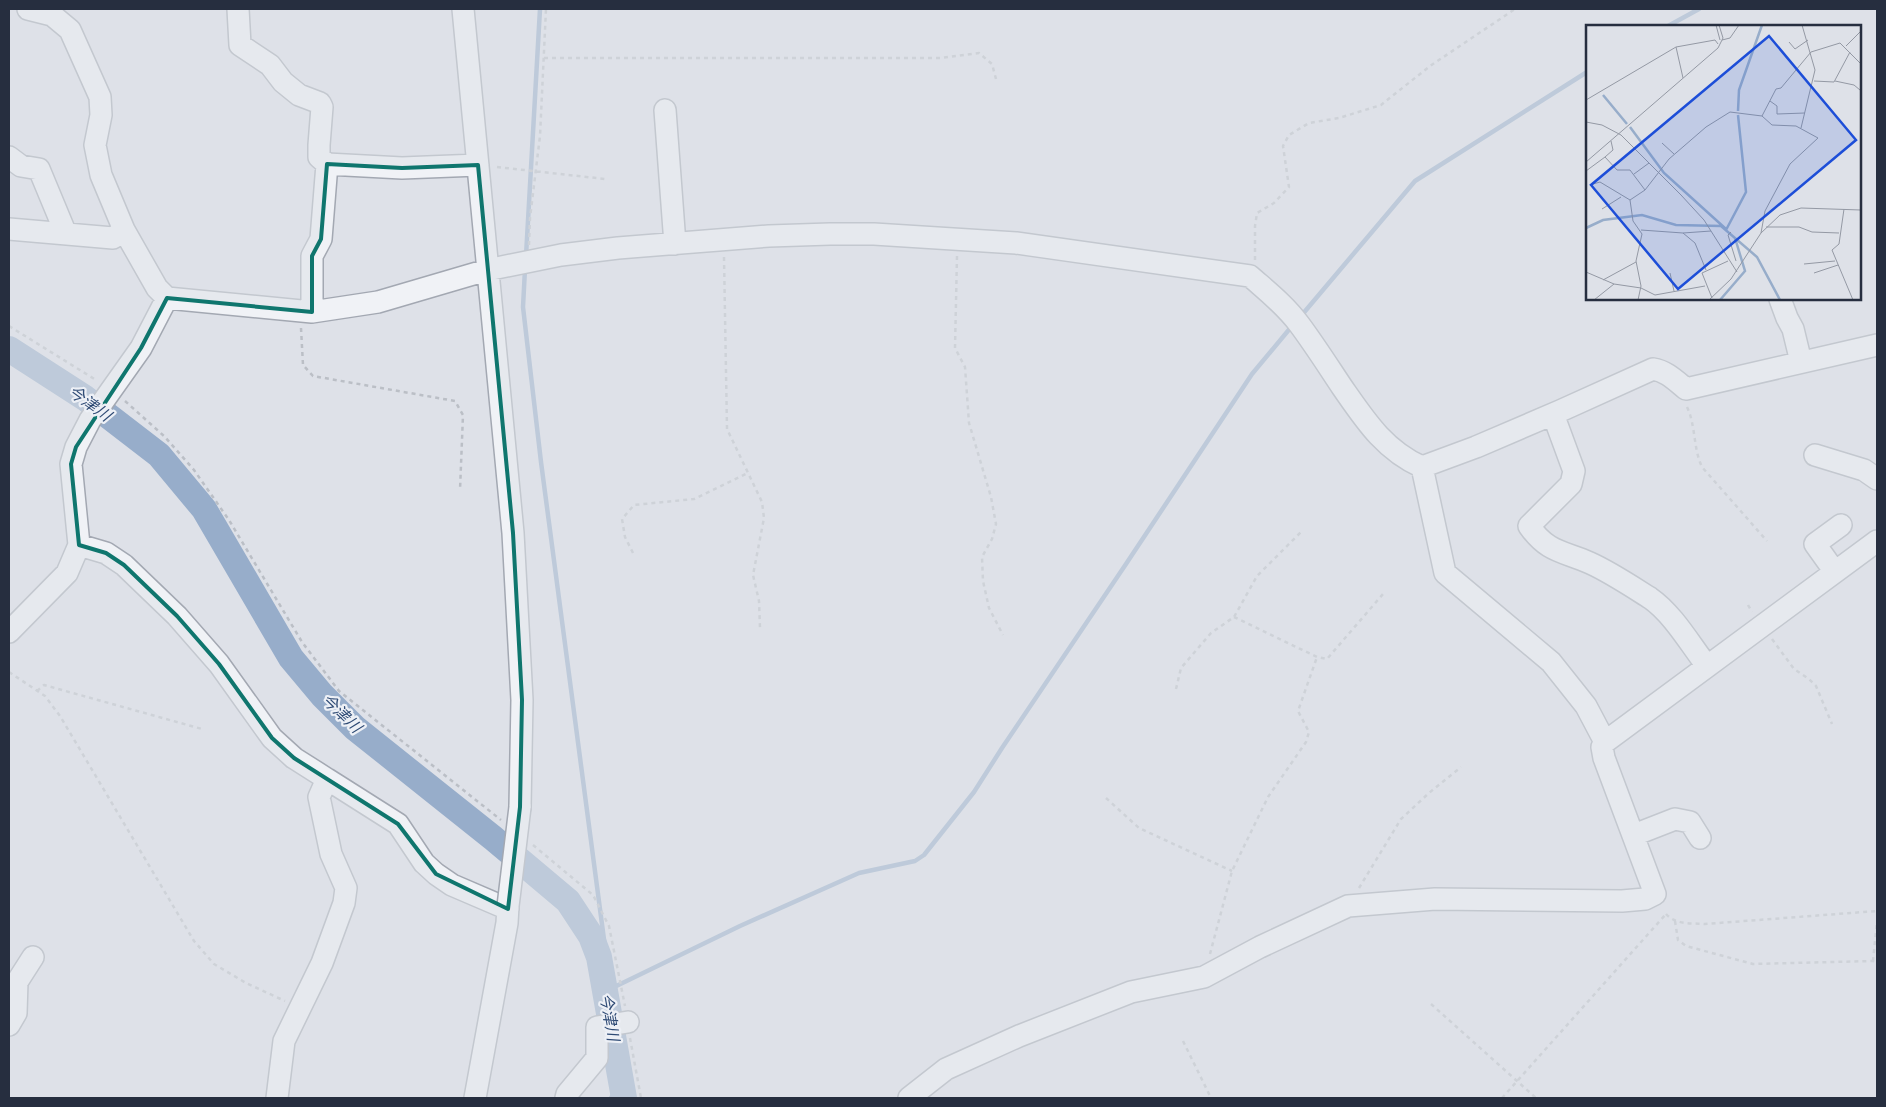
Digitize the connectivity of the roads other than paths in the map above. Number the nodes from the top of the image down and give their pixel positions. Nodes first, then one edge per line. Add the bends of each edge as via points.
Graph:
1 (19, 9) edge
2 (28, 9) edge
3 (238, 9) edge
4 (463, 9) edge
5 (9, 13) edge
6 (665, 110) dead end
7 (9, 158) edge
8 (327, 164) junction
9 (478, 165) junction
10 (9, 229) edge
11 (124, 230) junction
12 (66, 234) junction
13 (676, 244) junction
14 (487, 270) junction
15 (167, 298) junction
16 (1780, 300) edge
17 (306, 312) junction
18 (1877, 345) edge
19 (1801, 362) junction
20 (1553, 414) junction
21 (1815, 455) dead end
22 (1422, 467) junction
23 (1877, 479) edge
24 (1840, 525) dead end
25 (1877, 541) edge
26 (78, 545) junction
27 (1835, 572) junction
28 (9, 632) edge
29 (1707, 666) junction
30 (1605, 742) junction
31 (327, 779) junction
32 (1634, 835) junction
33 (1700, 838) dead end
34 (508, 907) junction
35 (33, 957) dead end
36 (628, 1022) road end
37 (9, 1025) edge
38 (277, 1098) edge
39 (475, 1098) edge
40 (566, 1098) edge
41 (909, 1098) edge

1 - 5 street
2 - 11 street via 52,15 70,30 100,97 101,114 95,146 101,175
3 - 8 street via 240,45 270,65 299,95 320,103 320,157
4 - 9 street
6 - 13 street
7 - 12 street via 21,166 38,170
8 - 9 street via 402,168
8 - 17 street via 321,239 312,256
9 - 14 street
10 - 12 street
11 - 12 street via 113,238
11 - 15 street via 157,288
13 - 14 street via 561,255
13 - 22 street via 874,234 1016,244 1250,276 1278,299 1298,322 1370,428 1391,448
14 - 17 street via 378,302
14 - 34 street, bridge via 513,533 522,700 520,807
15 - 17 street
15 - 26 street via 142,348 90,420 76,447 71,464
16 - 19 street via 1793,329
18 - 19 street
19 - 20 street via 1686,389 1668,374 1652,369
20 - 22 street
20 - 29 street via 1574,472 1571,484 1530,523 1534,535 1551,549 1591,563 1652,599
21 - 23 street via 1864,470
22 - 30 street via 1445,573 1551,662 1586,706
24 - 27 street via 1815,544
25 - 27 street
26 - 28 street via 67,573
26 - 31 street via 106,553 124,566 176,616 219,664 272,738 294,758
27 - 29 street
29 - 30 street
30 - 32 street via 1602,747 1604,758
31 - 34 street via 398,824 424,863 436,874 452,885
31 - 38 street via 319,797 331,854 346,888 344,903 322,962 284,1041
32 - 33 street via 1675,820 1690,822
32 - 41 street via 1654,894 1645,900 1435,899 1348,906 1204,977 1130,992 1020,1036 946,1070
34 - 39 street
35 - 37 street via 17,982 16,1013
36 - 40 street via 597,1027 597,1058

